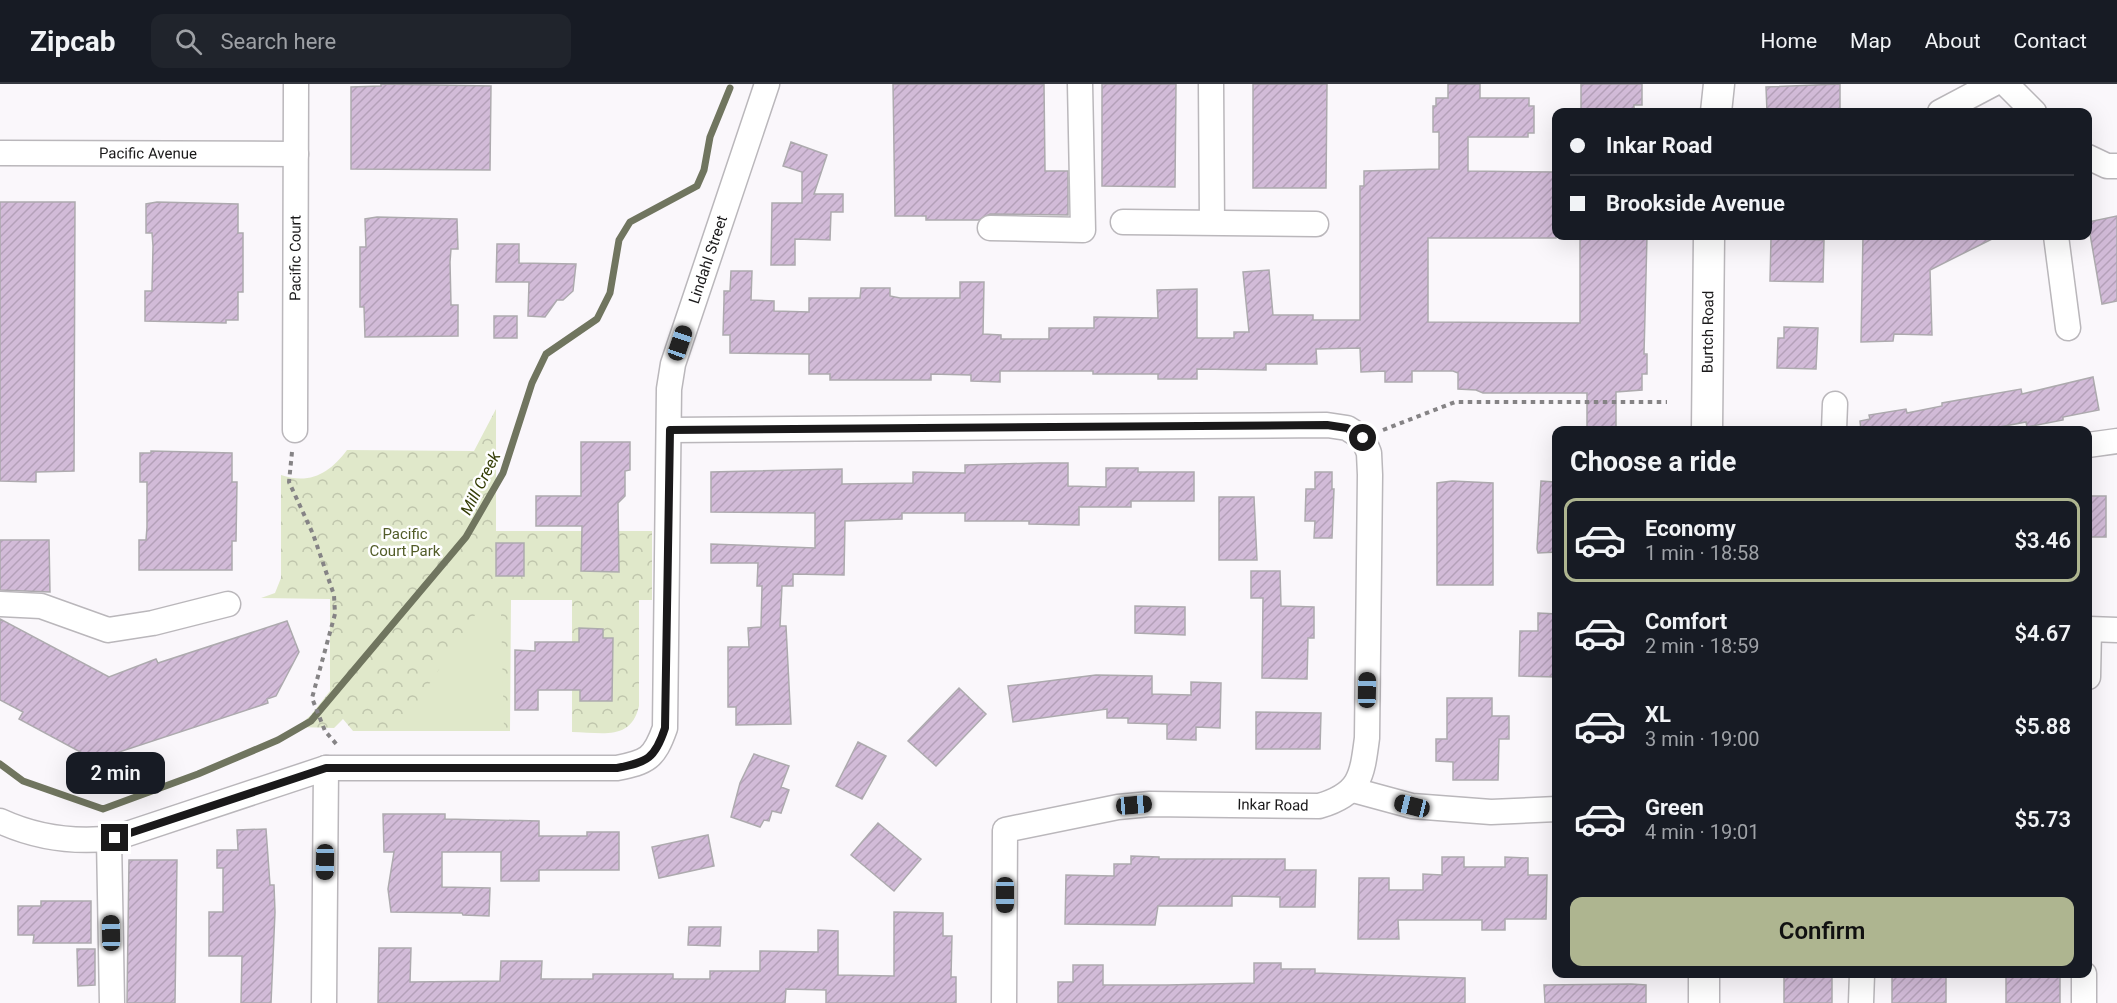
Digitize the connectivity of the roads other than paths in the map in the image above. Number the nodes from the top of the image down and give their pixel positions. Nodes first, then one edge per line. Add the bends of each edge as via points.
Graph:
1 (296, 84) edge
2 (767, 84) edge
3 (1080, 84) edge
4 (1211, 84) edge
5 (1700, 84) edge
6 (1719, 84) edge
7 (1993, 84) edge
8 (2006, 84) edge
9 (1702, 108) edge
10 (1716, 108) edge
11 (1948, 108) edge
12 (2030, 108) edge
13 (0, 153) edge
14 (296, 154) junction
15 (2092, 159) edge
16 (2117, 166) edge
17 (1123, 222) dead end
18 (1212, 222) junction
19 (1316, 224) dead end
20 (990, 228) dead end
21 (1709, 240) edge
22 (2057, 240) edge
23 (2068, 328) dead end
24 (1835, 404) dead end
25 (1707, 426) edge
26 (1834, 426) edge
27 (295, 430) road end
28 (670, 430) junction
29 (2117, 441) edge
30 (2092, 444) edge
31 (0, 604) edge
32 (228, 604) dead end
33 (2092, 630) edge
34 (2117, 630) edge
35 (326, 768) junction
36 (1353, 790) junction
37 (1552, 809) edge
38 (0, 821) edge
39 (109, 839) junction
40 (1704, 978) edge
41 (1862, 978) edge
42 (2084, 978) edge
43 (112, 1003) edge
44 (324, 1003) edge
45 (1004, 1003) edge
46 (1704, 1003) edge
47 (1861, 1003) edge
48 (2084, 1003) edge

1 - 14 street, Pacific Court
2 - 28 street, Lindahl Street via 673,364
3 - 20 street via 1083,230
4 - 18 street
5 - 9 main road
6 - 10 main road
7 - 11 street
8 - 12 street
13 - 14 street, Pacific Avenue
14 - 27 street, Pacific Court
15 - 16 street
17 - 18 street
18 - 19 street
21 - 25 main road, Burtch Road
22 - 23 street
24 - 26 street
28 - 35 street, Lindahl Street via 665,728 658,749 643,763 617,768
28 - 36 street via 1327,425 1347,428 1363,438 1369,453 1370,475 1367,738 1361,774
29 - 30 street
31 - 32 street via 41,606 108,630
33 - 34 street
35 - 39 street, Lindahl Street
35 - 44 street
36 - 37 street via 1412,806 1491,812
36 - 45 street, Inkar Road via 1319,806 1150,804 1005,830
38 - 39 street, Lindahl Street via 43,836 91,842
39 - 43 street
40 - 46 main road
41 - 47 street
42 - 48 street

